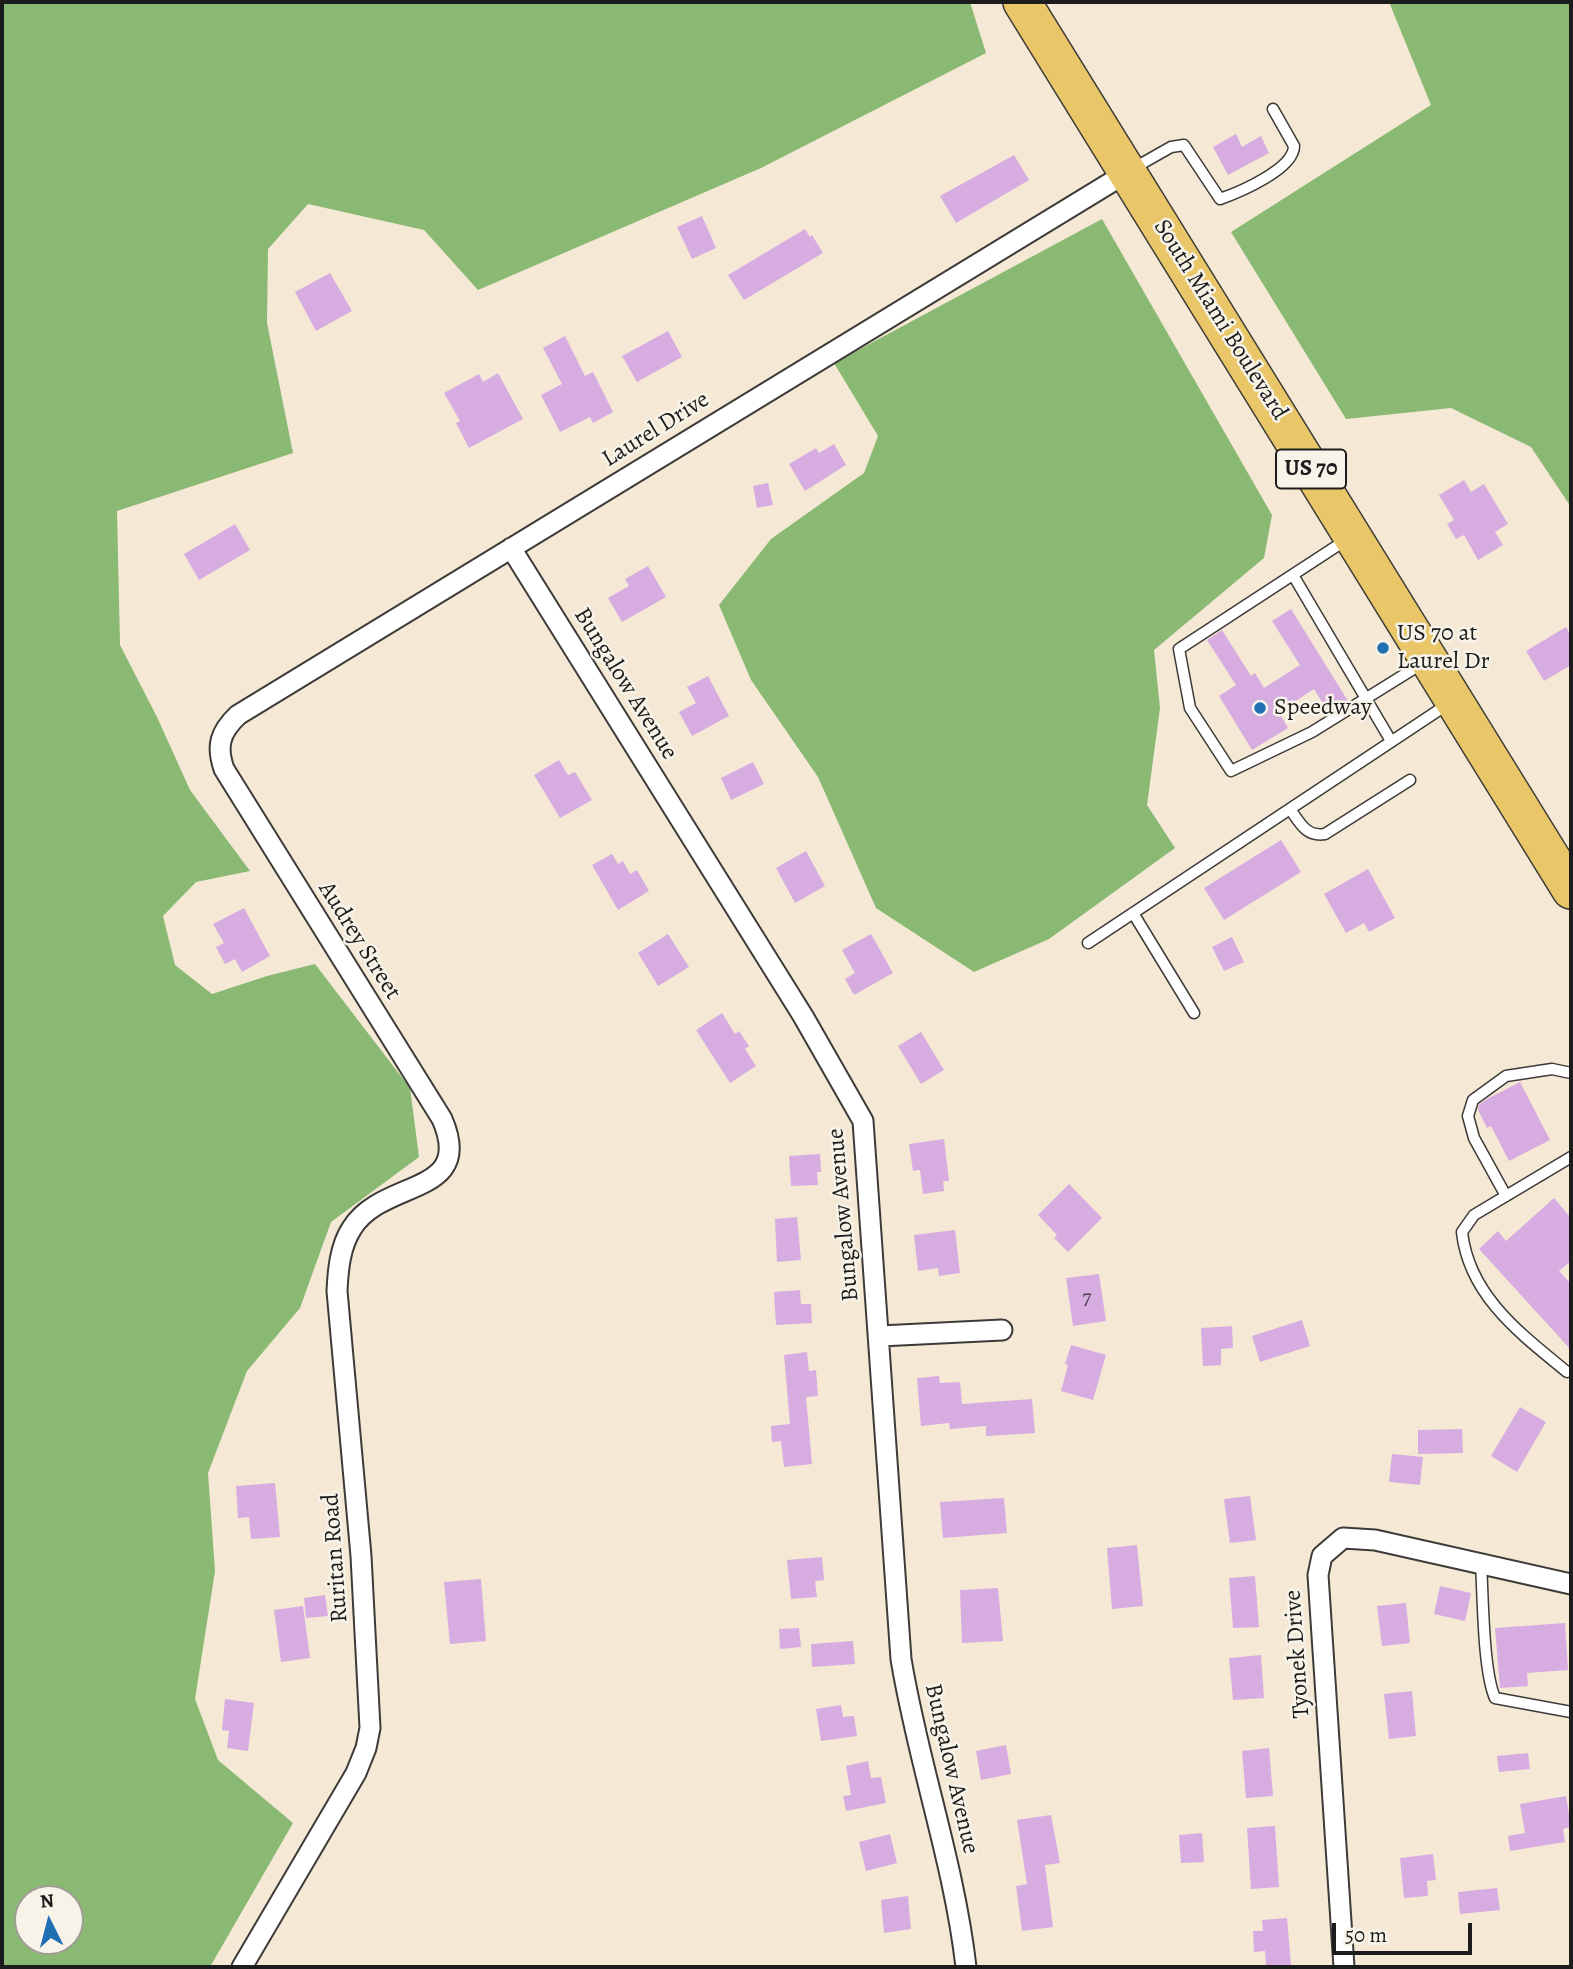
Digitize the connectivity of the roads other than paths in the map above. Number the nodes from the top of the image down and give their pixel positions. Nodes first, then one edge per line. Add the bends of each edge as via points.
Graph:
1 (1022, 2) edge
2 (1273, 109) dead end
3 (1128, 172) junction
4 (1353, 536) junction
5 (511, 548) junction
6 (1293, 575) junction
7 (1429, 659) junction
8 (1365, 699) junction
9 (1454, 699) junction
10 (220, 740) joint
11 (1391, 741) junction
12 (1410, 780) dead end
13 (1290, 809) junction
14 (1571, 890) edge
15 (1133, 913) junction
16 (1088, 943) dead end
17 (1194, 1013) dead end
18 (1571, 1073) edge
19 (1571, 1157) edge
20 (446, 1168) joint
21 (1506, 1196) junction
22 (1002, 1330) dead end
23 (880, 1336) junction
24 (1570, 1372) edge
25 (1481, 1563) junction
26 (1571, 1584) edge
27 (1571, 1712) edge
28 (242, 1967) edge
29 (967, 1967) edge
30 (1344, 1967) edge

1 - 3 highway, South Miami Boulevard / US 70
2 - 3 lane via 1294,152 1287,163 1241,192 1220,199 1184,145 1171,147
3 - 4 highway, South Miami Boulevard / US 70
3 - 5 street, Laurel Drive
4 - 6 lane
4 - 7 highway, South Miami Boulevard / US 70
5 - 10 street, Laurel Drive via 238,715
5 - 23 street, Bungalow Avenue via 797,1004 863,1121
6 - 8 lane
6 - 8 lane via 1179,649 1190,708 1231,771 1312,732
7 - 8 lane
7 - 9 highway, South Miami Boulevard / US 70
8 - 11 lane
9 - 11 lane
9 - 14 highway, South Miami Boulevard / US 70
10 - 20 street, Audrey Street via 224,769 442,1119 451,1144
11 - 13 lane
12 - 13 lane via 1325,834 1309,833
13 - 15 lane
15 - 16 lane
15 - 17 lane
18 - 21 lane via 1552,1069 1506,1076 1473,1100 1468,1116 1474,1138
19 - 21 lane
20 - 28 street, Ruritan Road via 368,1210 352,1228 338,1265 370,1728 356,1773
21 - 24 lane via 1467,1224 1462,1233 1464,1246 1488,1298
22 - 23 street
23 - 29 street, Bungalow Avenue via 901,1659
25 - 26 street, Tyonek Drive
25 - 27 lane via 1495,1698
25 - 30 street, Tyonek Drive via 1343,1538 1322,1556 1318,1574

